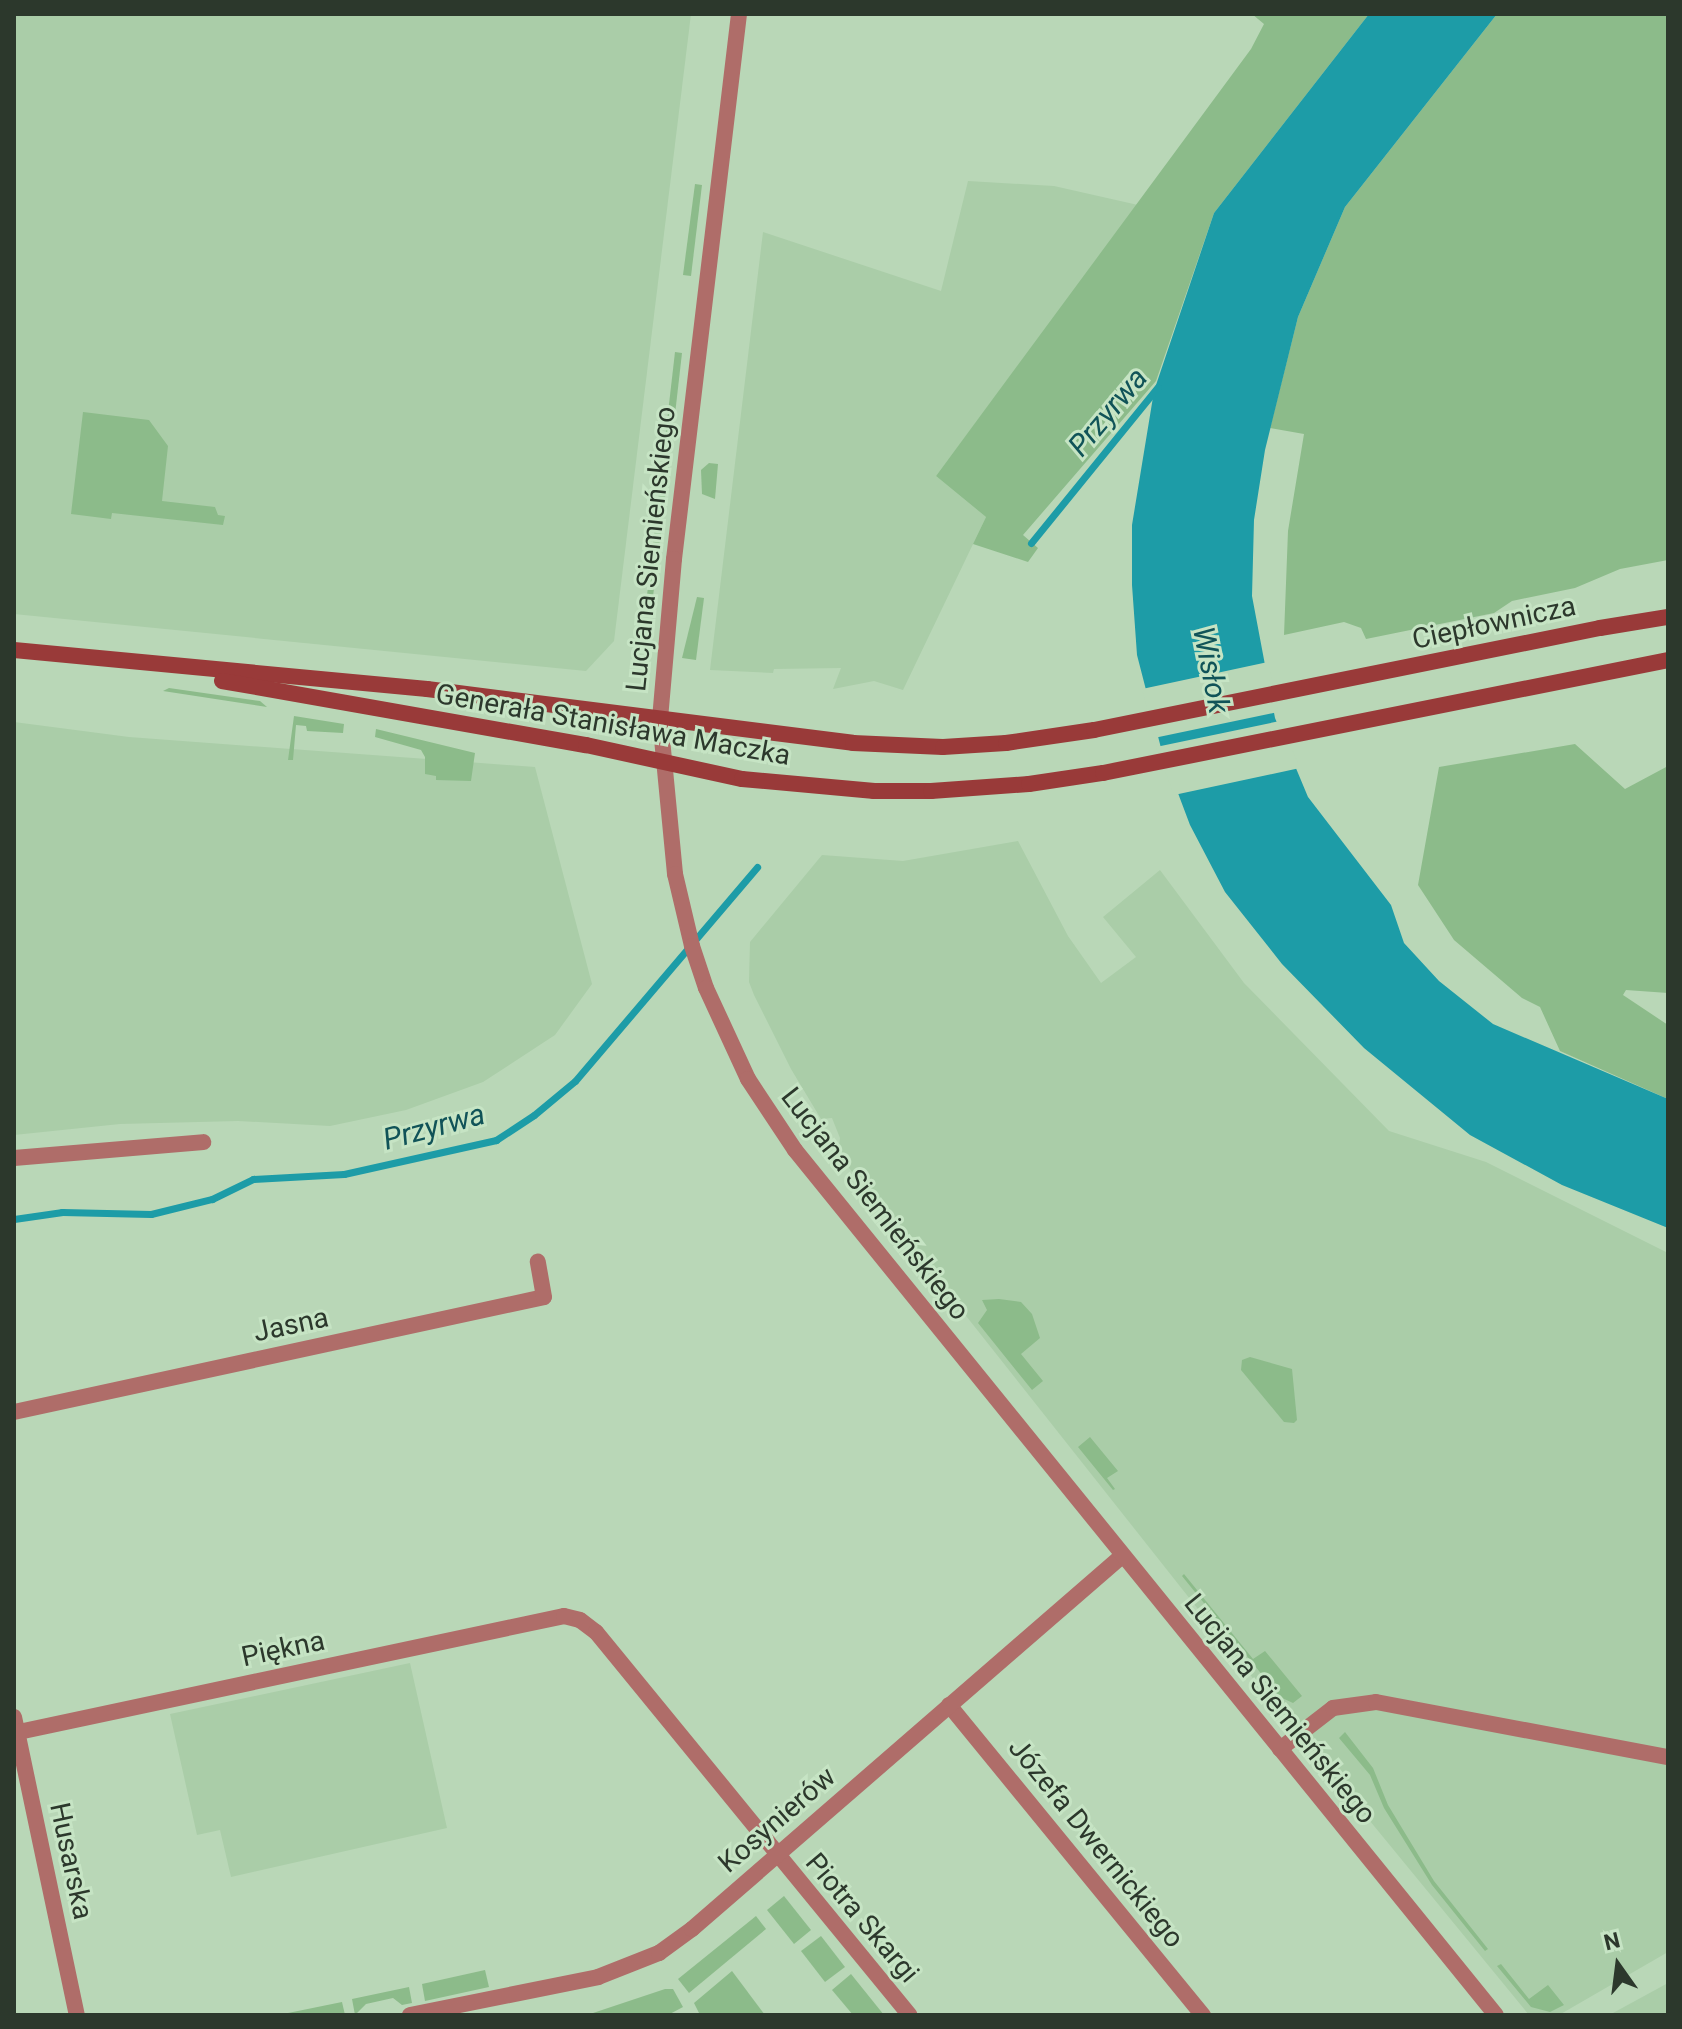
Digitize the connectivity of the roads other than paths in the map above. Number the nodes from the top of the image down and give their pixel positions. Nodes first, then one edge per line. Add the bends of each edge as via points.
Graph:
1 (739, 14) edge
2 (1668, 617) edge
3 (14, 650) edge
4 (1668, 660) edge
5 (118, 662) junction
6 (660, 718) junction
7 (1094, 730) joint
8 (662, 763) junction
9 (203, 1142) dead end
10 (14, 1158) edge
11 (538, 1262) dead end
12 (14, 1412) edge
13 (1122, 1556) junction
14 (564, 1616) joint
15 (949, 1705) junction
16 (15, 1728) edge
17 (1280, 1749) junction
18 (1668, 1757) edge
19 (775, 1854) junction
20 (77, 2015) edge
21 (410, 2015) edge
22 (909, 2015) edge
23 (1203, 2015) edge
24 (1496, 2015) edge

1 - 6 street, Lucjana Siemieńskiego
2 - 7 main road, Ciepłownicza
3 - 5 main road, Generała Stanisława Maczka
4 - 8 main road, Generała Stanisława Maczka via 1103,773 1000,787 874,791 742,779
5 - 6 main road, Generała Stanisława Maczka via 427,689
5 - 8 main road, Generała Stanisława Maczka
6 - 7 main road, Generała Stanisława Maczka via 853,743 943,747
6 - 8 street, Lucjana Siemieńskiego
8 - 13 street, Lucjana Siemieńskiego via 675,874 702,975 727,1039 776,1125
9 - 10 street
11 - 12 street, Jasna via 544,1297
13 - 15 street, Kosynierów
13 - 17 street, Lucjana Siemieńskiego
14 - 16 street, Piękna
14 - 19 street, Piotra Skargi via 596,1632
15 - 19 street, Kosynierów
15 - 23 street, Józefa Dwernickiego
16 - 20 street, Husarska
17 - 18 street via 1333,1708 1376,1702
17 - 24 street, Lucjana Siemieńskiego
19 - 21 street, Kosynierów via 692,1929 630,1967
19 - 22 street, Piotra Skargi

